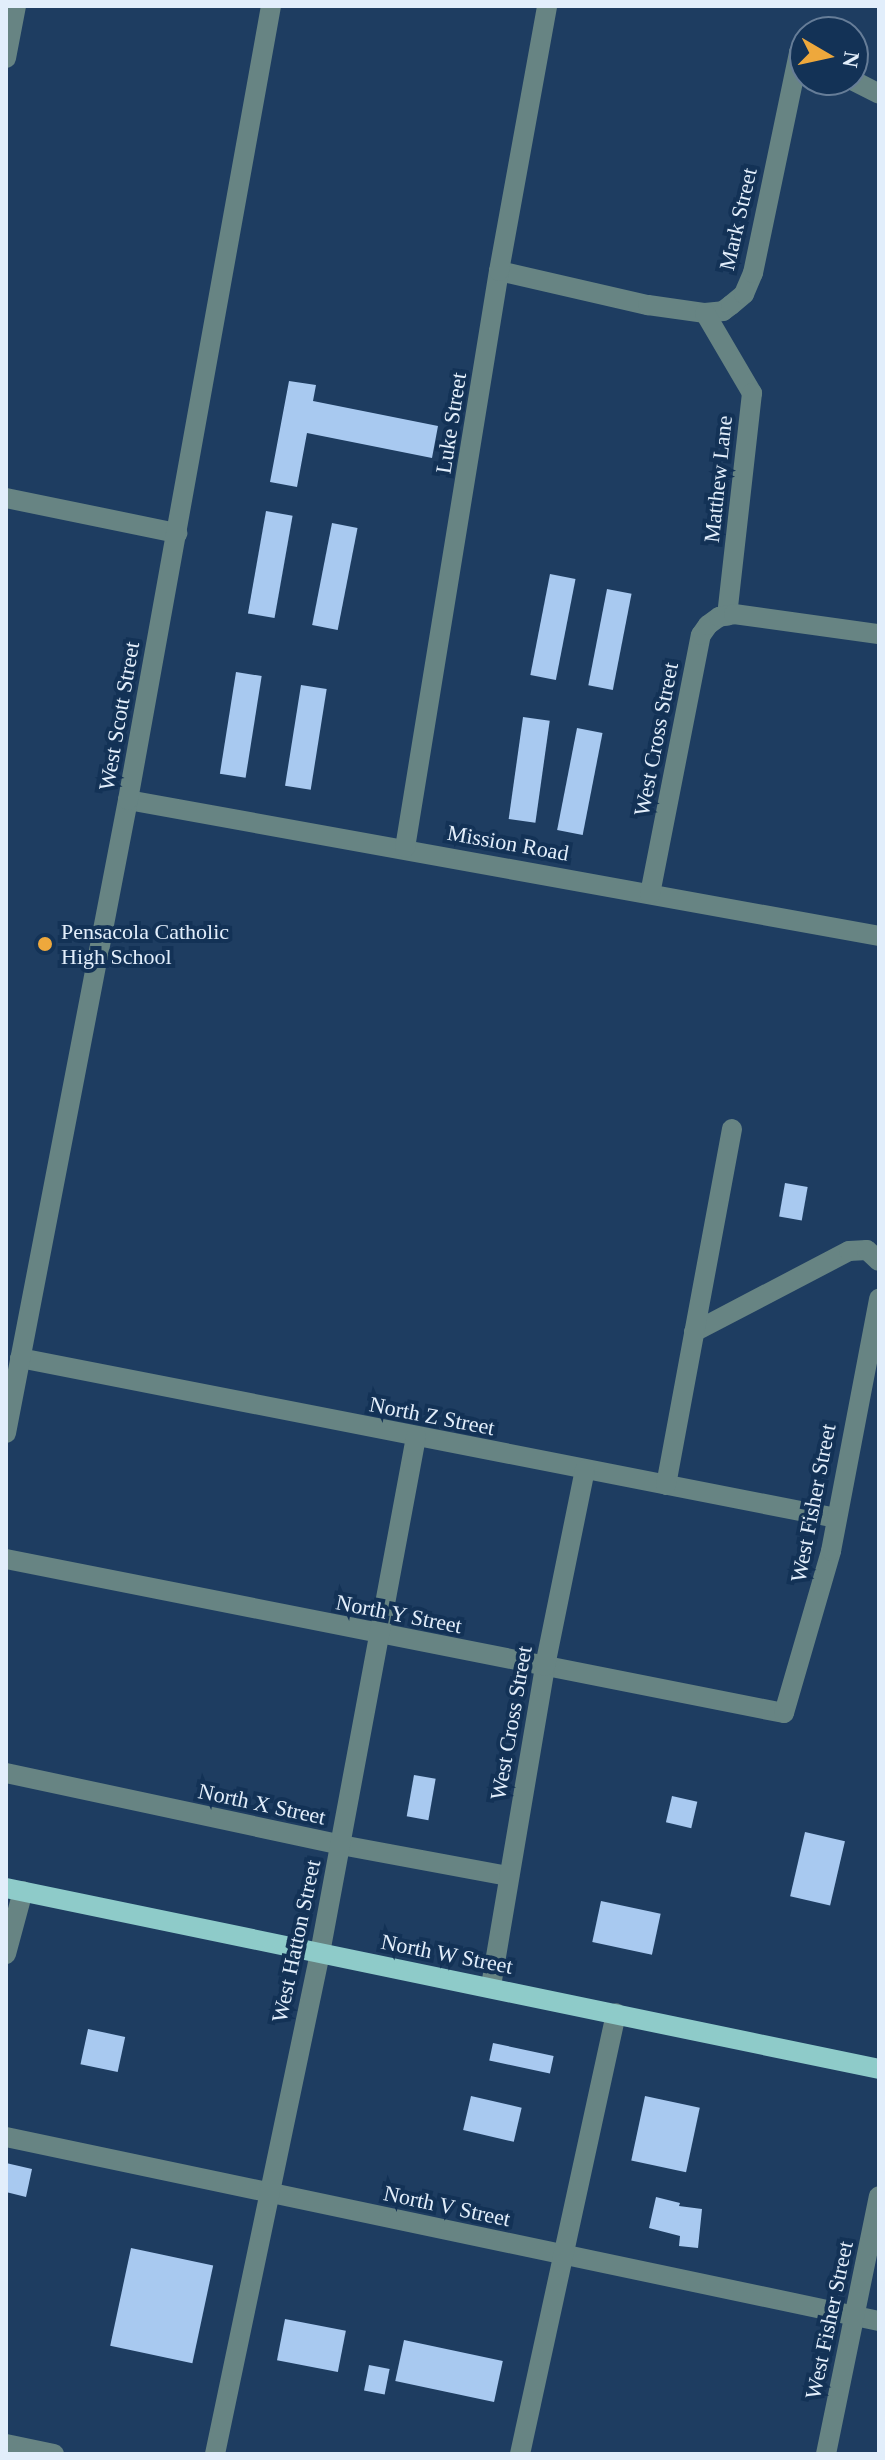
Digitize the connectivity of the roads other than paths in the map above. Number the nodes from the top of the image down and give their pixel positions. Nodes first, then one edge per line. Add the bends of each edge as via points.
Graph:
1 (16, 6) edge
2 (271, 6) edge
3 (547, 6) edge
4 (6, 58) edge
5 (790, 96) edge
6 (499, 271) junction
7 (705, 313) junction
8 (6, 498) edge
9 (177, 533) junction
10 (731, 615) junction
11 (879, 634) edge
12 (128, 800) junction
13 (405, 848) junction
14 (650, 894) junction
15 (879, 936) edge
16 (732, 1129) dead end
17 (879, 1261) edge
18 (879, 1299) edge
19 (694, 1332) junction
20 (20, 1358) junction
21 (6, 1433) edge
22 (416, 1437) junction
23 (585, 1470) junction
24 (666, 1485) junction
25 (836, 1518) junction
26 (6, 1559) edge
27 (379, 1635) junction
28 (545, 1666) junction
29 (784, 1713) joint
30 (6, 1773) edge
31 (341, 1845) junction
32 (509, 1876) junction
33 (15, 1890) edge
34 (320, 1953) junction
35 (6, 1954) edge
36 (491, 1986) junction
37 (616, 2013) junction
38 (879, 2069) edge
39 (6, 2137) edge
40 (268, 2194) junction
41 (879, 2196) edge
42 (562, 2255) junction
43 (855, 2316) junction
44 (879, 2321) edge
45 (6, 2444) edge
46 (54, 2454) edge
47 (215, 2454) edge
48 (520, 2454) edge
49 (826, 2454) edge

1 - 4 street
2 - 9 street, West Scott Street
3 - 6 street, Luke Street
5 - 7 street, Mark Street via 753,273 744,294 731,305
6 - 7 street
6 - 13 street, Luke Street
7 - 10 street, Matthew Lane via 752,393
8 - 9 street
9 - 12 street, West Scott Street
10 - 11 street
10 - 14 street, West Cross Street via 708,625 701,635
12 - 13 street, Mission Road
12 - 20 street, West Scott Street
13 - 14 street, Mission Road
14 - 15 street, Mission Road
16 - 19 street
17 - 19 street via 867,1250 849,1251
18 - 25 street, West Fisher Street
19 - 24 street
20 - 21 street, West Scott Street
20 - 22 street, North Z Street
22 - 23 street, North Z Street
22 - 27 street, West Hatton Street
23 - 24 street, North Z Street
23 - 28 street, West Cross Street
24 - 25 street, North Z Street
25 - 29 street, West Fisher Street via 816,1611
26 - 27 street, North Y Street
27 - 28 street, North Y Street
27 - 31 street, West Hatton Street
28 - 29 street, North Y Street
28 - 32 street, West Cross Street
30 - 31 street, North X Street
31 - 32 street, North X Street
31 - 34 street, West Hatton Street
32 - 36 street, West Cross Street
33 - 34 main road, North W Street
33 - 35 street
34 - 36 main road, North W Street
34 - 40 street, West Hatton Street
36 - 37 main road, North W Street
37 - 38 main road, North W Street
37 - 42 street
39 - 40 street, North V Street
40 - 42 street, North V Street
40 - 47 street, West Hatton Street
41 - 43 street, West Fisher Street
42 - 43 street, North V Street
42 - 48 street
43 - 44 street, North V Street
43 - 49 street, West Fisher Street
45 - 46 street

